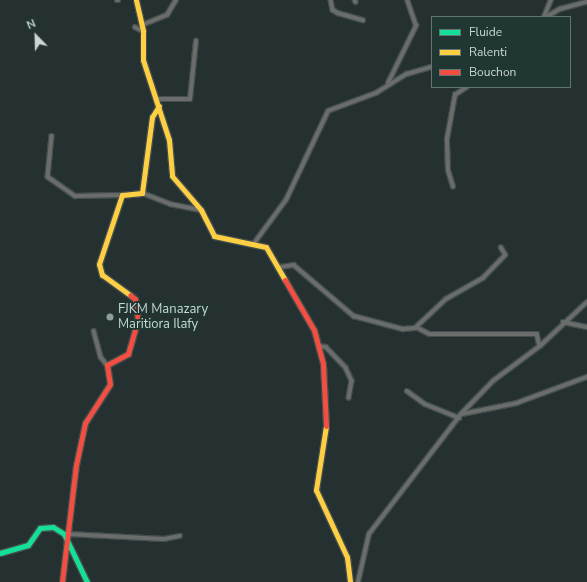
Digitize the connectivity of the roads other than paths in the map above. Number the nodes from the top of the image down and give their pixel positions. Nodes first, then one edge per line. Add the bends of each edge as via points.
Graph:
1 (136, 0) edge
2 (176, 0) edge
3 (331, 0) edge
4 (407, 0) edge
5 (552, 0) edge
6 (587, 2) edge
7 (545, 16) edge
8 (547, 16) edge
9 (363, 20) dead end
10 (142, 25) junction
11 (135, 27) dead end
12 (143, 31) junction
13 (196, 41) dead end
14 (431, 67) edge
15 (387, 84) junction
16 (466, 88) edge
17 (157, 99) junction
18 (159, 106) junction
19 (52, 136) dead end
20 (453, 187) dead end
21 (142, 193) junction
22 (122, 195) junction
23 (201, 210) junction
24 (255, 242) junction
25 (501, 248) dead end
26 (281, 267) junction
27 (587, 302) edge
28 (563, 322) junction
29 (587, 327) edge
30 (418, 328) junction
31 (94, 331) dead end
32 (319, 346) junction
33 (540, 346) junction
34 (107, 365) junction
35 (587, 377) edge
36 (407, 391) dead end
37 (349, 398) dead end
38 (460, 416) junction
39 (68, 534) junction
40 (180, 536) dead end
41 (67, 540) junction
42 (0, 553) edge
43 (62, 582) edge
44 (87, 582) edge
45 (350, 582) edge
46 (358, 582) edge

1 - 10 street
2 - 10 street via 167,15
3 - 9 street via 333,10 338,14
4 - 15 street via 416,26
5 - 7 street
6 - 8 street via 560,9
10 - 12 street
11 - 12 street
12 - 17 street via 143,60
13 - 17 street via 190,99
14 - 15 street
15 - 24 street via 376,93 328,111 286,200
16 - 20 street via 455,95 447,139 448,170
17 - 18 street
18 - 21 street via 152,117
18 - 23 street via 170,144 170,171
19 - 22 street via 48,177 75,196
21 - 22 street
21 - 23 street via 170,204
22 - 34 street via 98,269 111,283 135,299 138,320 128,354
23 - 24 street via 214,236
24 - 26 street via 266,247
25 - 30 street via 505,255 483,278 446,299
26 - 30 street via 294,265 354,316 403,329
26 - 32 street
27 - 28 street
28 - 29 street
28 - 33 street
30 - 33 street via 430,334 537,334
31 - 34 street via 101,357
32 - 37 street via 326,347 346,368 352,380
32 - 45 street via 326,433 316,490 347,557
33 - 38 street via 493,381
34 - 39 street via 110,384 85,423
35 - 38 street via 517,403
36 - 38 street via 426,404
38 - 46 street via 369,534
39 - 40 street via 164,539
39 - 41 street
41 - 42 street via 53,527 44,527 28,545 5,549
41 - 43 street
41 - 44 street

